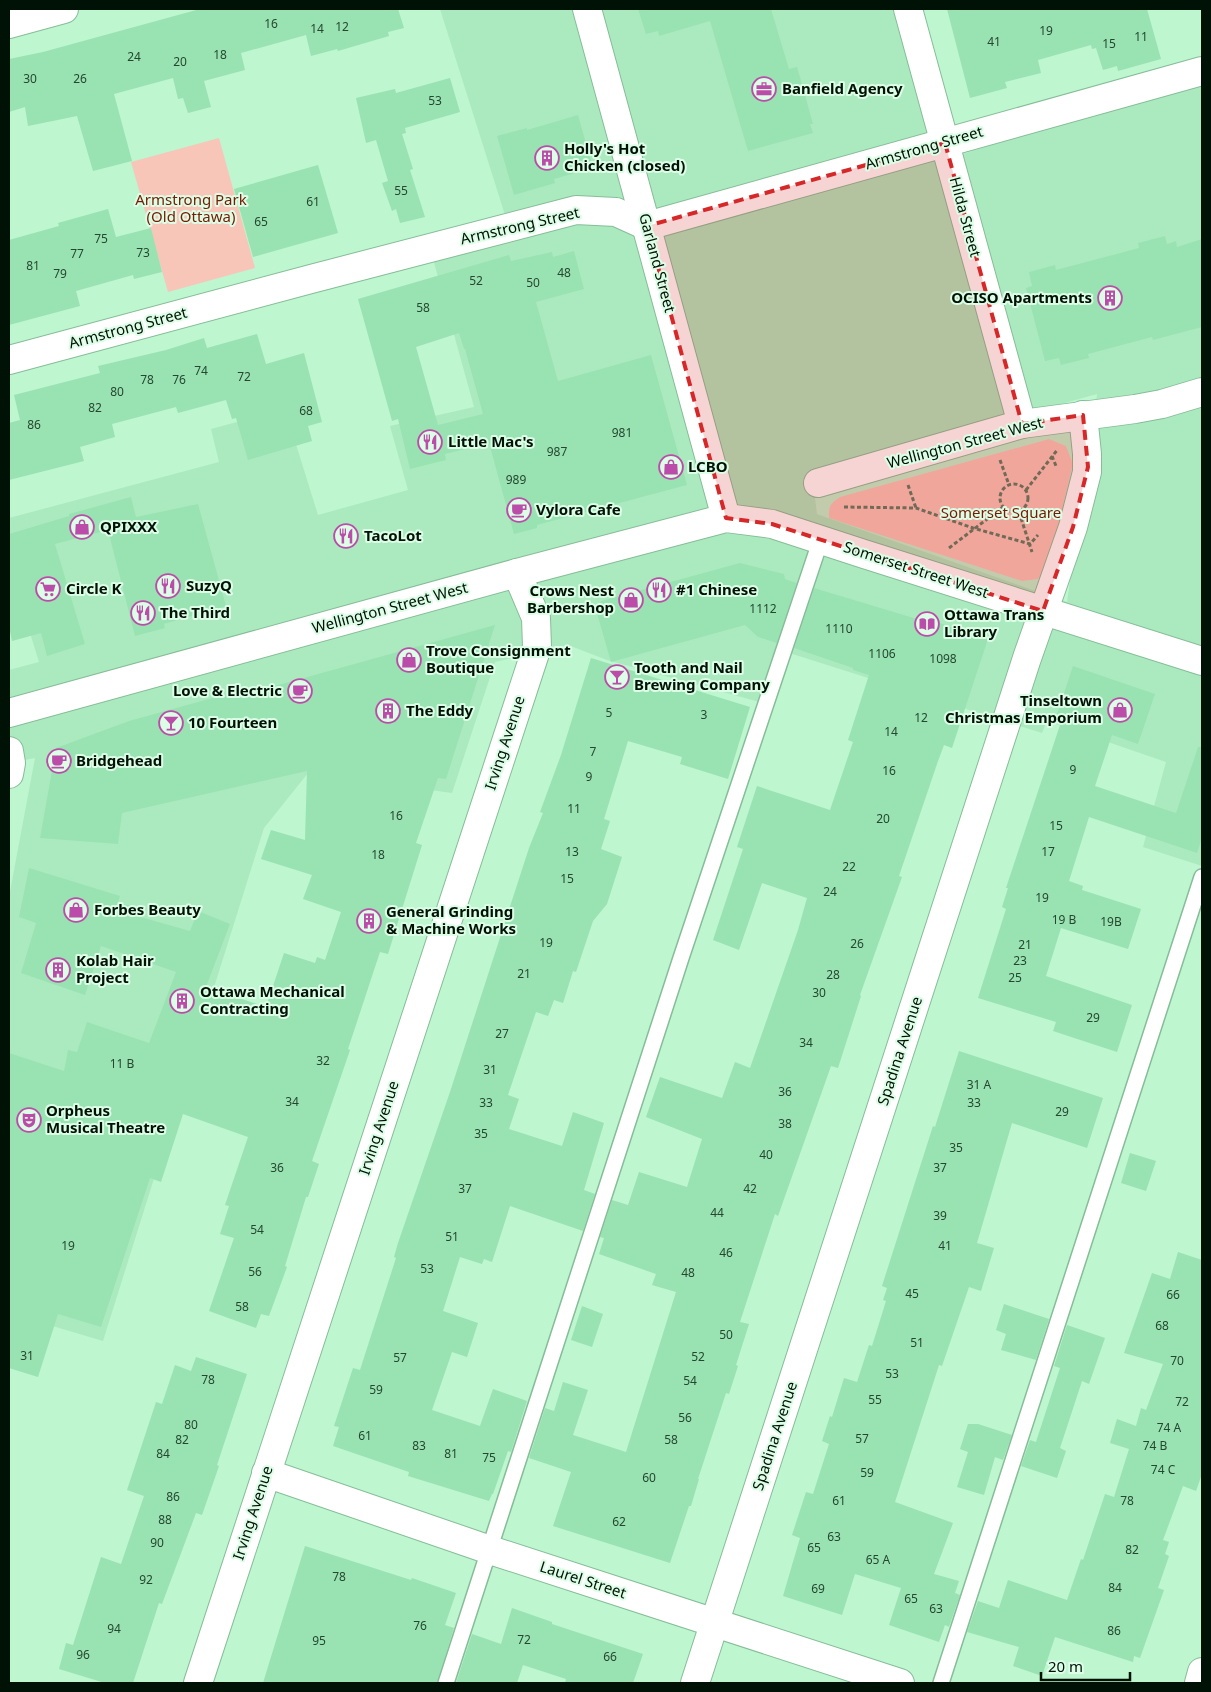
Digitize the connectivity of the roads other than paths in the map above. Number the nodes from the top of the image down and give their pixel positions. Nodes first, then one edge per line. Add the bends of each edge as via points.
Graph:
1 (64, 9) edge
2 (587, 9) edge
3 (908, 9) edge
4 (9, 24) edge
5 (1202, 71) edge
6 (944, 142) junction
7 (647, 226) junction
8 (9, 360) edge
9 (1202, 392) edge
10 (1083, 415) junction
11 (1022, 424) junction
12 (818, 483) dead end
13 (726, 518) junction
14 (772, 524) joint
15 (821, 539) junction
16 (517, 573) junction
17 (1043, 611) junction
18 (1202, 661) edge
19 (9, 713) edge
20 (9, 751) edge
21 (9, 774) edge
22 (1202, 877) edge
23 (266, 1473) junction
24 (490, 1550) junction
25 (715, 1622) junction
26 (1202, 1672) edge
27 (198, 1683) edge
28 (446, 1683) edge
29 (695, 1683) edge
30 (900, 1683) edge
31 (941, 1683) edge
32 (1198, 1683) edge

1 - 4 street
2 - 7 street, Garland Street
3 - 6 street, Hilda Street
5 - 6 street, Armstrong Street
6 - 7 street, Armstrong Street
6 - 11 street, Hilda Street
7 - 8 street, Armstrong Street via 616,212 576,210
7 - 13 street, Garland Street
9 - 10 street, Wellington Street West via 1135,409
10 - 11 street, Wellington Street West
10 - 17 street, Spadina Avenue via 1087,472 1073,527
11 - 12 street, Wellington Street West
13 - 14 street, Wellington Street West
13 - 16 street, Wellington Street West
14 - 15 street, Somerset Street West
15 - 17 street, Somerset Street West
15 - 24 lane via 681,958
16 - 19 street, Wellington Street West
16 - 23 street, Irving Avenue via 536,618 537,647
17 - 18 street, Somerset Street West
17 - 25 street, Spadina Avenue
20 - 21 street
22 - 31 lane
23 - 24 street, Laurel Street
23 - 27 street, Irving Avenue
24 - 25 street, Laurel Street
24 - 28 lane
25 - 29 street, Spadina Avenue
25 - 30 street, Laurel Street
26 - 32 street

